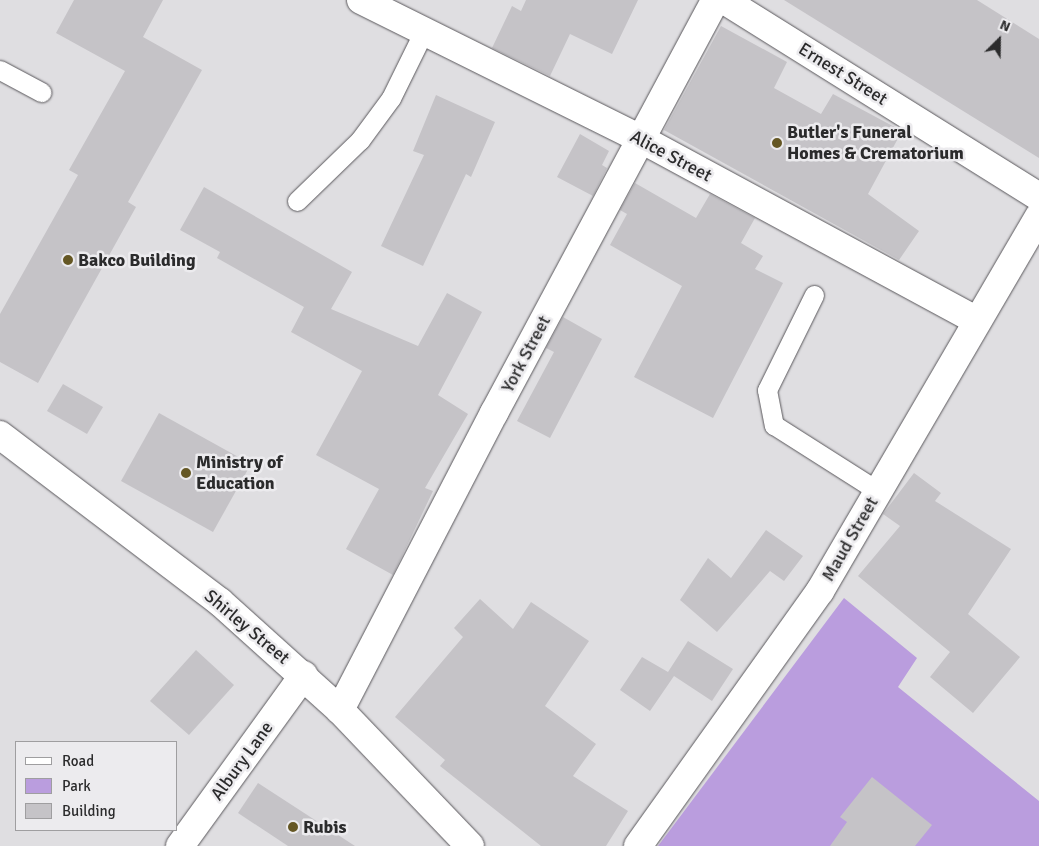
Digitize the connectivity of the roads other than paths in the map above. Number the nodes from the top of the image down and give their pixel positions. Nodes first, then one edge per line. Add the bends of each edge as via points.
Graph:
1 (361, 0) edge
2 (715, 0) edge
3 (724, 0) edge
4 (424, 31) junction
5 (0, 70) edge
6 (41, 92) dead end
7 (641, 139) junction
8 (1039, 197) edge
9 (297, 201) dead end
10 (1039, 216) edge
11 (814, 295) dead end
12 (976, 320) junction
13 (0, 435) edge
14 (878, 491) junction
15 (304, 675) junction
16 (340, 710) junction
17 (180, 846) edge
18 (470, 846) edge
19 (638, 846) edge

1 - 4 main road, Alice Street
2 - 7 main road, York Street
3 - 8 main road, Ernest Street
4 - 7 main road, Alice Street
4 - 9 lane via 392,98 360,140
5 - 6 lane
7 - 12 main road, Alice Street
7 - 16 main road, York Street
10 - 12 main road, Maud Street
11 - 14 lane via 767,390 774,425
12 - 14 main road, Maud Street
13 - 15 main road, Shirley Street via 220,602
14 - 19 main road, Maud Street via 820,591
15 - 16 main road, Shirley Street
15 - 17 main road, Albury Lane
16 - 18 main road, Shirley Street

